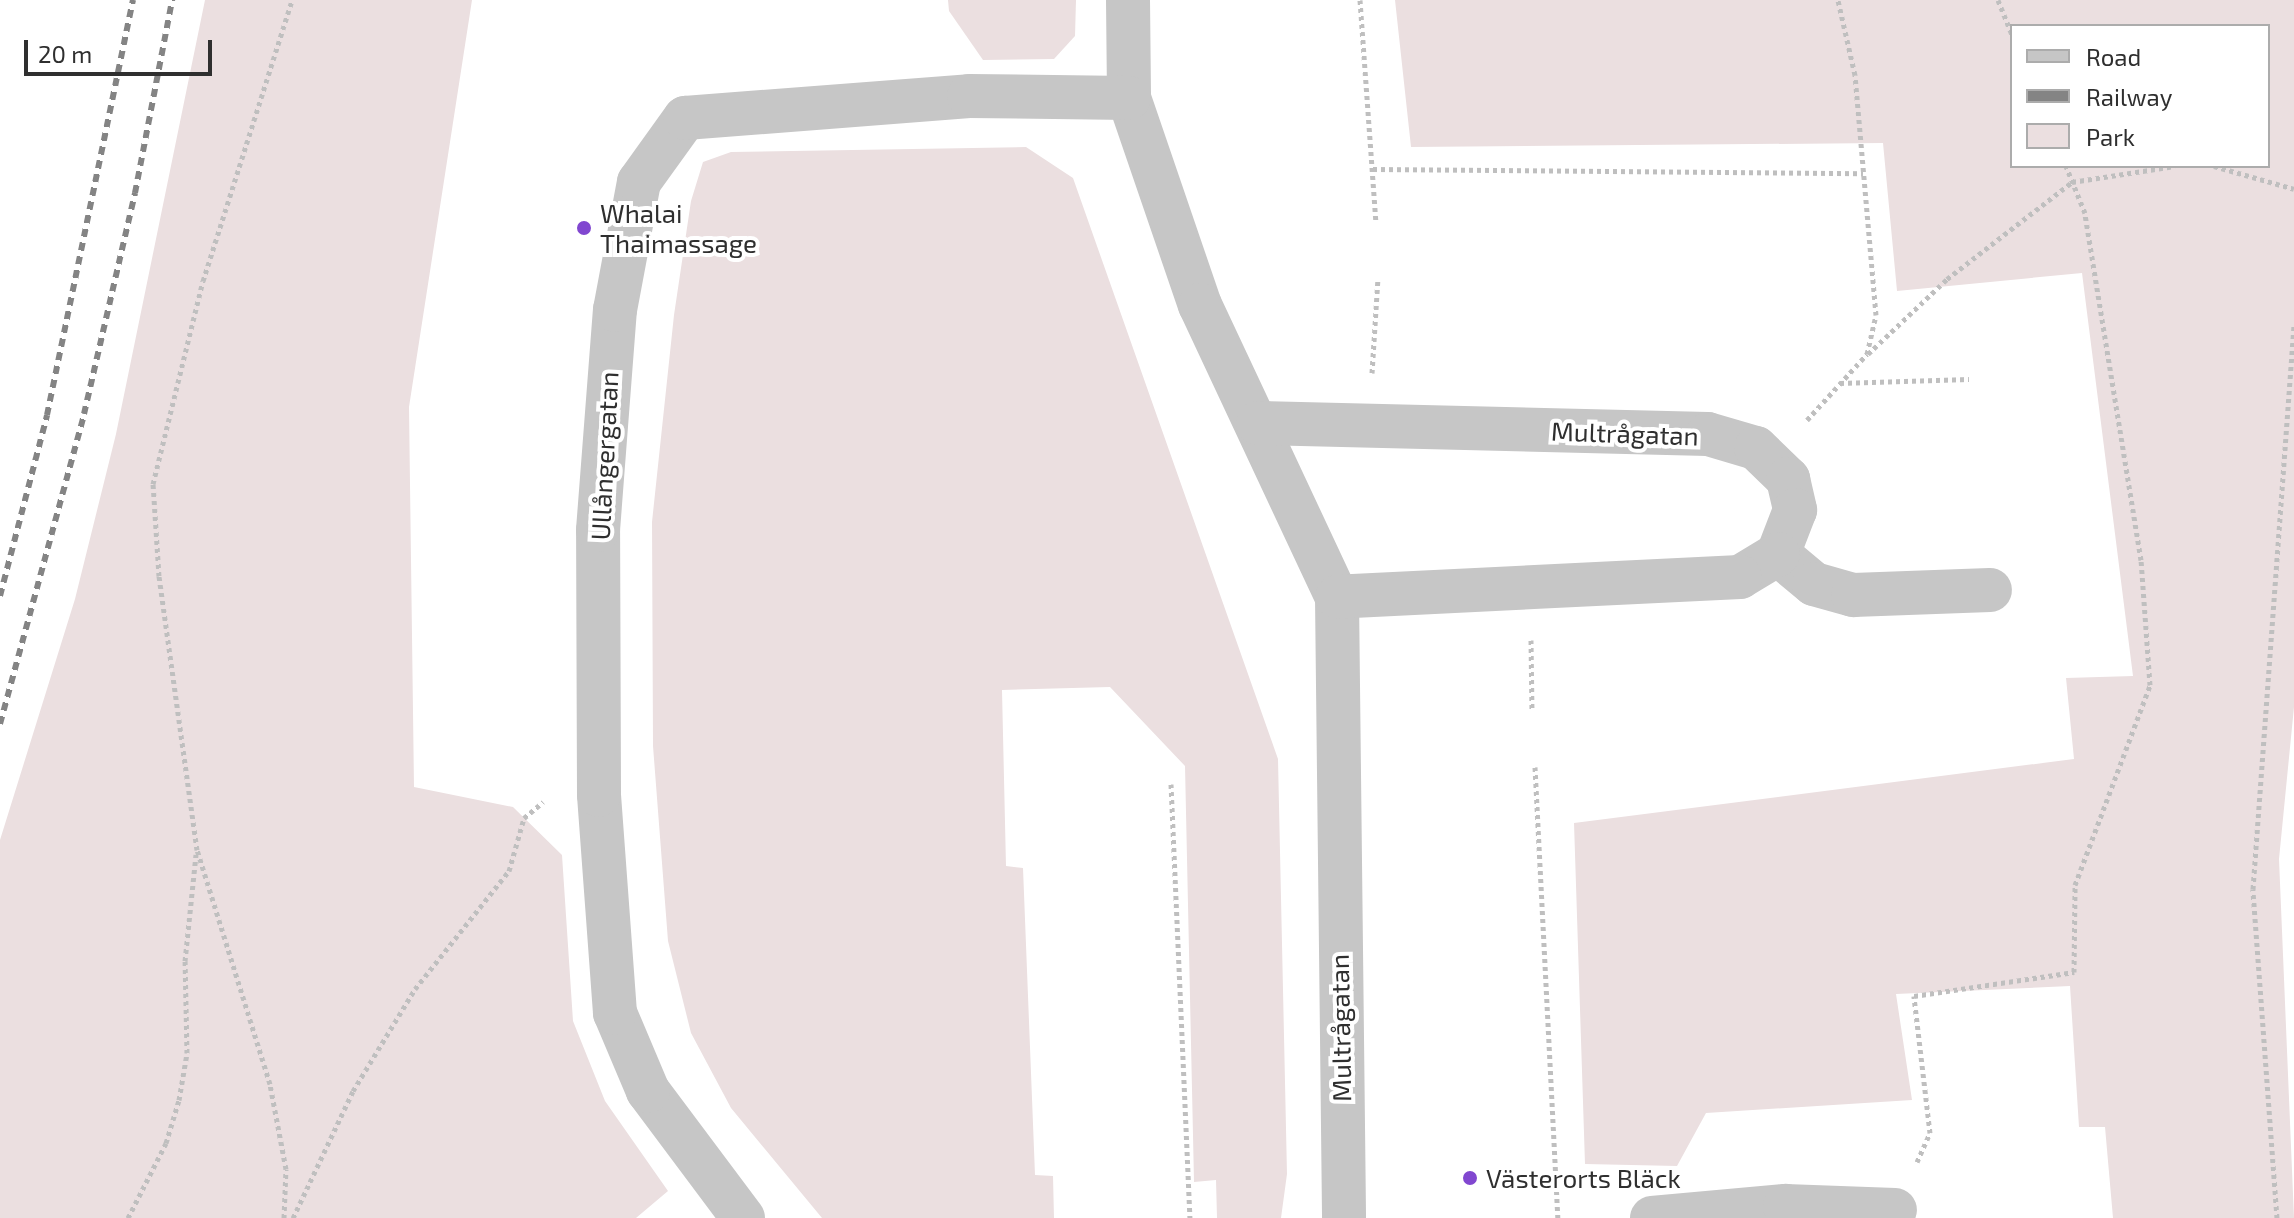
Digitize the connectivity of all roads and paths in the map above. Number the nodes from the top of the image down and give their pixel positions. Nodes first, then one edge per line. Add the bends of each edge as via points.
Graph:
1 (292, 0) edge
2 (1128, 0) edge
3 (1360, 0) edge
4 (1838, 0) edge
5 (1998, 0) edge
6 (2010, 29) edge
7 (1129, 98) junction
8 (2067, 168) edge
9 (2162, 168) edge
10 (2221, 168) edge
11 (1373, 169) junction
12 (1863, 173) junction
13 (2072, 182) junction
14 (2294, 189) edge
15 (1376, 221) dead end
16 (1378, 278) dead end
17 (2294, 325) edge
18 (1867, 354) junction
19 (1969, 379) dead end
20 (1839, 383) junction
21 (1258, 423) junction
22 (1368, 426) junction
23 (1771, 462) junction
24 (1778, 554) junction
25 (1530, 588) junction
26 (1990, 590) dead end
27 (1337, 597) junction
28 (1532, 711) dead end
29 (1535, 767) dead end
30 (1171, 784) dead end
31 (524, 818) dead end
32 (197, 850) junction
33 (1895, 1210) joint
34 (128, 1218) edge
35 (284, 1218) edge
36 (293, 1218) edge
37 (743, 1218) edge
38 (1190, 1218) edge
39 (1344, 1218) edge
40 (1558, 1218) edge
41 (1652, 1218) edge
42 (2277, 1218) edge

1 - 32 path via 203,281 153,484 159,576
2 - 7 street, Multrågatan
3 - 11 path
4 - 12 path via 1855,75
5 - 6 path
7 - 21 street, Multrågatan via 1200,305
7 - 37 street, Ullångergatan via 969,96 685,118 639,182 615,310 598,530 599,795 615,1013 648,1091
8 - 13 path
9 - 13 path
10 - 14 path
11 - 12 path
11 - 15 path
12 - 18 path via 1876,315
13 - 18 path via 1947,279
13 - 33 path via 2085,213 2141,560 2150,685 2075,885 2074,972 1914,996 1930,1133
16 - 22 path
17 - 42 path via 2253,889
18 - 20 path
19 - 20 path
20 - 23 path
21 - 22 street, Multrågatan
21 - 27 street, Multrågatan
22 - 23 street, Multrågatan via 1708,434 1756,448
23 - 24 street, Multrågatan via 1788,479 1795,510
24 - 25 street via 1740,577
24 - 26 street via 1814,584 1853,595
25 - 27 street
25 - 28 path
27 - 39 street, Multrågatan
29 - 40 path
30 - 38 path
31 - 36 path via 509,871 415,989 353,1091
32 - 34 path via 185,961 187,1053 179,1100 166,1143
32 - 35 path via 270,1084 286,1169
33 - 41 street via 1785,1206

